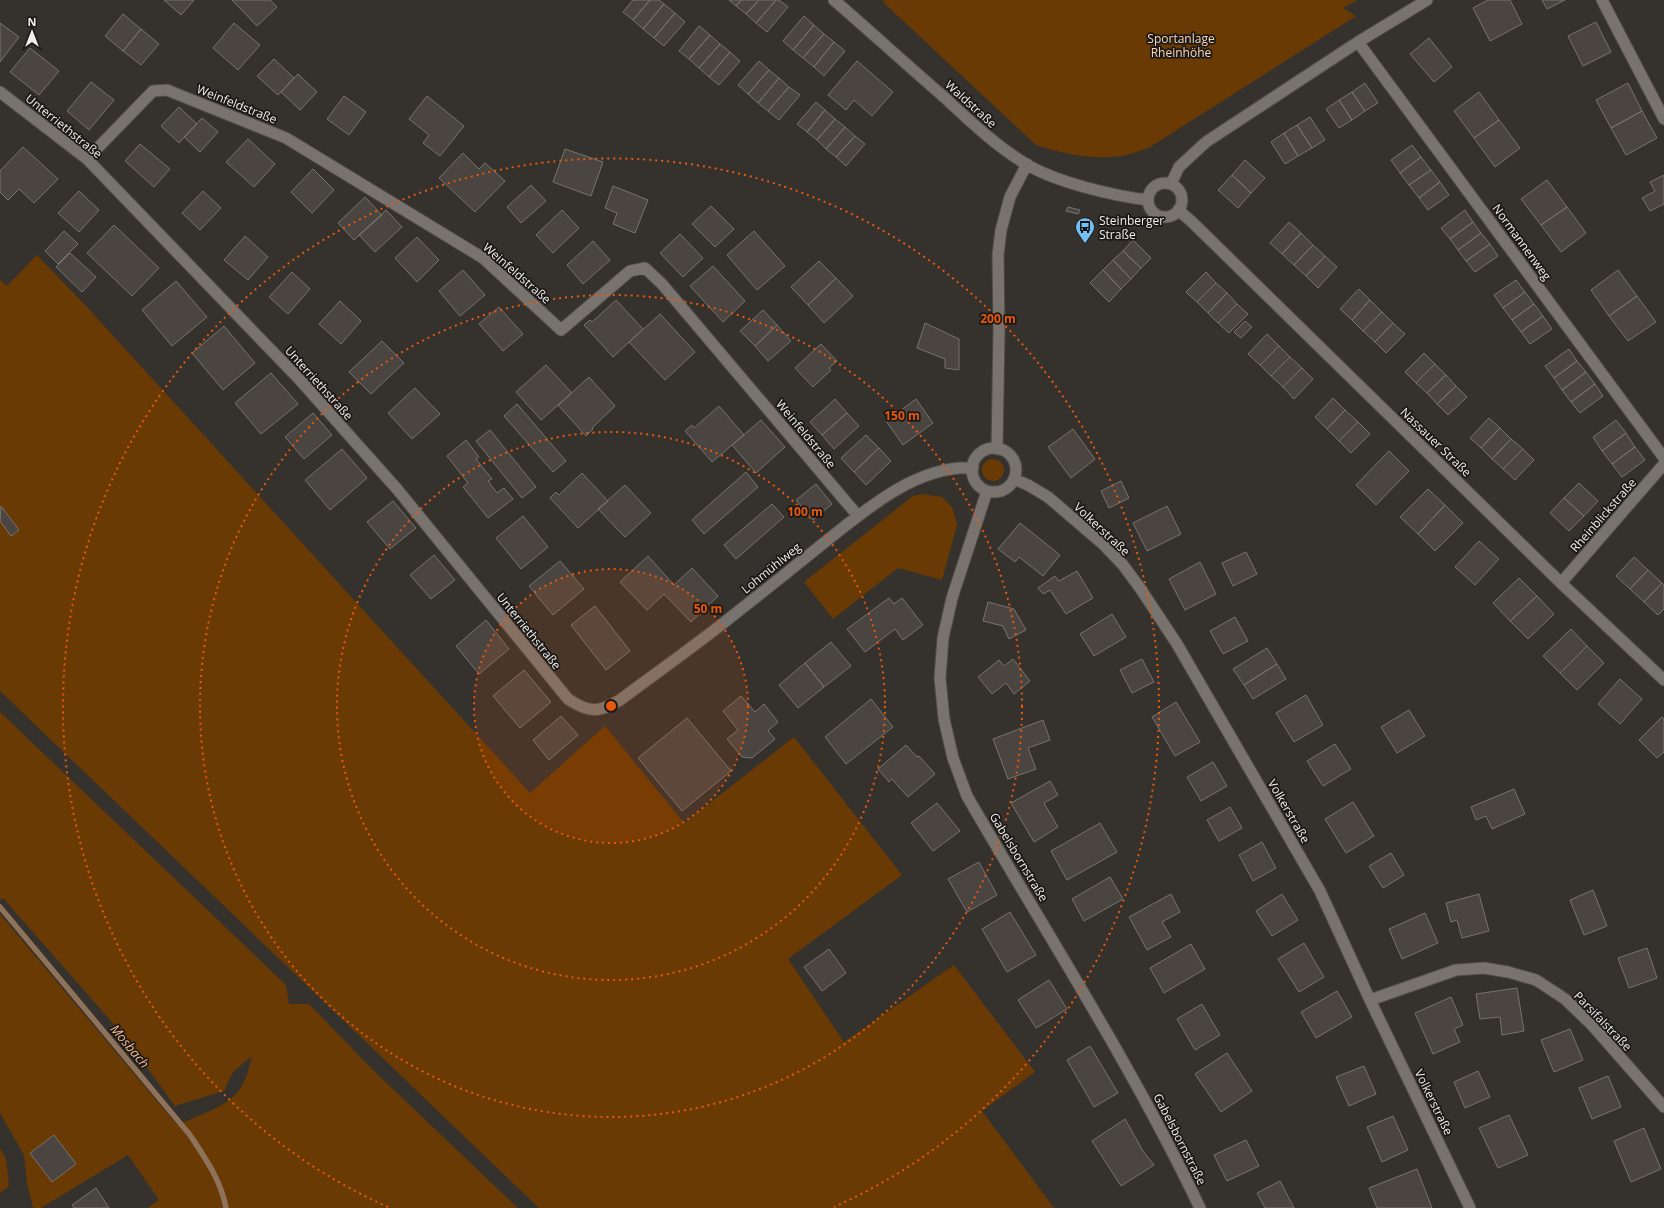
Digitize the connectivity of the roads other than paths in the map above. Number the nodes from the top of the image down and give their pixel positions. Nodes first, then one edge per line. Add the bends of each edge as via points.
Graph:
1 (834, 0) edge
2 (1427, 0) edge
3 (1602, 0) edge
4 (1358, 42) junction
5 (0, 92) edge
6 (1664, 119) edge
7 (87, 159) junction
8 (1026, 164) junction
9 (1172, 184) junction
10 (1148, 200) junction
11 (1178, 210) junction
12 (998, 449) junction
13 (1664, 458) edge
14 (1664, 464) edge
15 (973, 468) junction
16 (1014, 479) junction
17 (987, 491) junction
18 (858, 516) junction
19 (1561, 583) junction
20 (1664, 680) edge
21 (595, 710) joint
22 (1370, 1000) junction
23 (1664, 1107) edge
24 (1200, 1208) edge
25 (1470, 1208) edge

1 - 8 street, Waldstraße via 994,142
2 - 4 street
3 - 6 street
4 - 9 street via 1206,142 1179,166
4 - 13 street, Normannenweg
5 - 7 street, Unterriethstraße
7 - 18 street, Weinfeldstraße via 153,91 167,90 286,138 313,154 483,258 561,330 630,272 645,268 667,290
7 - 21 street, Unterriethstraße via 299,380 392,484 568,700 582,708
8 - 10 street, Waldstraße via 1045,173 1110,193
8 - 12 street via 1010,197 1001,230 998,255
9 - 10 street via 1163,183 1156,186 1150,192
9 - 11 street via 1182,196
10 - 11 street via 1151,209 1160,215 1170,216
11 - 19 street, Nassauer Straße
12 - 15 street via 984,451 978,455
12 - 16 street via 1004,450 1013,459 1016,472
14 - 19 street, Rheinblickstraße
15 - 17 street via 974,479
15 - 18 street, Lohmühlweg via 940,470 920,478 899,488
16 - 17 street via 1006,488 994,492
16 - 22 street, Volkerstraße via 1048,497 1103,544 1140,588 1177,644 1320,891
17 - 24 street, Gabelsbornstraße via 952,598 943,638 940,678 944,719 953,758 967,796 1137,1083
18 - 21 street, Lohmühlweg via 740,610 620,700 607,708
19 - 20 street, Nassauer Straße
22 - 23 street, Parsifalstraße via 1456,970 1484,968 1536,980 1565,999 1592,1025
22 - 25 street, Volkerstraße

